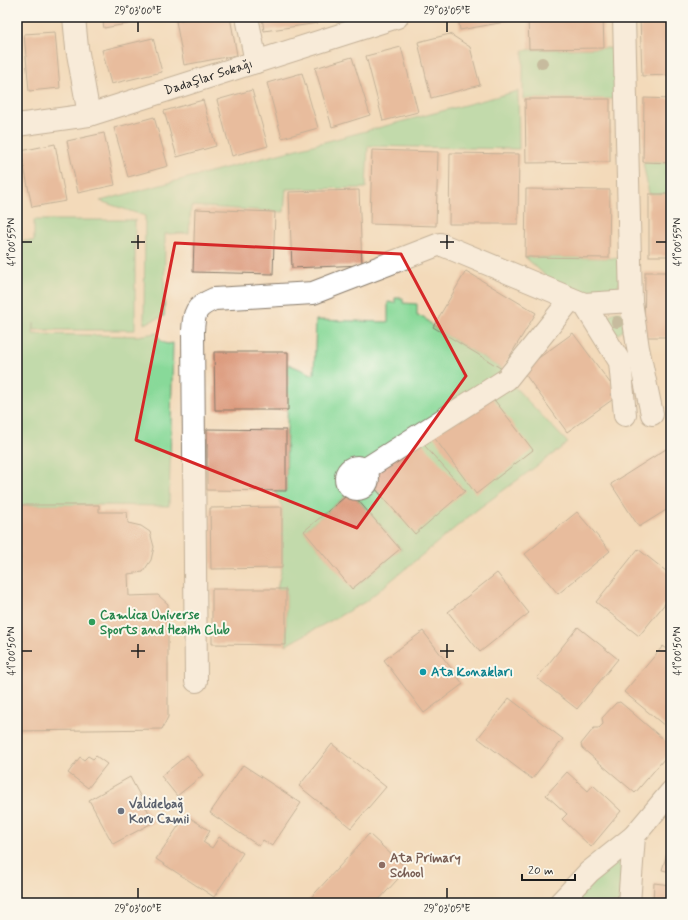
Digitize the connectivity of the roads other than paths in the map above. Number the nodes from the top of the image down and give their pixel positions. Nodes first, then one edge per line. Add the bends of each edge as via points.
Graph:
1 (74, 17) edge
2 (247, 17) edge
3 (397, 17) edge
4 (624, 17) edge
5 (256, 62) junction
6 (89, 115) junction
7 (17, 125) edge
8 (577, 301) junction
9 (631, 301) junction
10 (652, 414) dead end
11 (625, 415) dead end
12 (364, 470) dead end
13 (196, 681) dead end
14 (671, 792) edge
15 (634, 836) junction
16 (560, 903) edge
17 (629, 903) edge

1 - 6 street
2 - 5 street
3 - 5 street, Dadaşlar Sokağı
4 - 9 street
5 - 6 street, Dadaşlar Sokağı
6 - 7 street, Dadaşlar Sokağı
8 - 9 street
8 - 11 street via 620,362
8 - 12 street via 507,379
8 - 13 street via 440,244 313,293 214,299 198,308 193,332
9 - 10 street
14 - 15 street
15 - 16 street via 589,872
15 - 17 street

